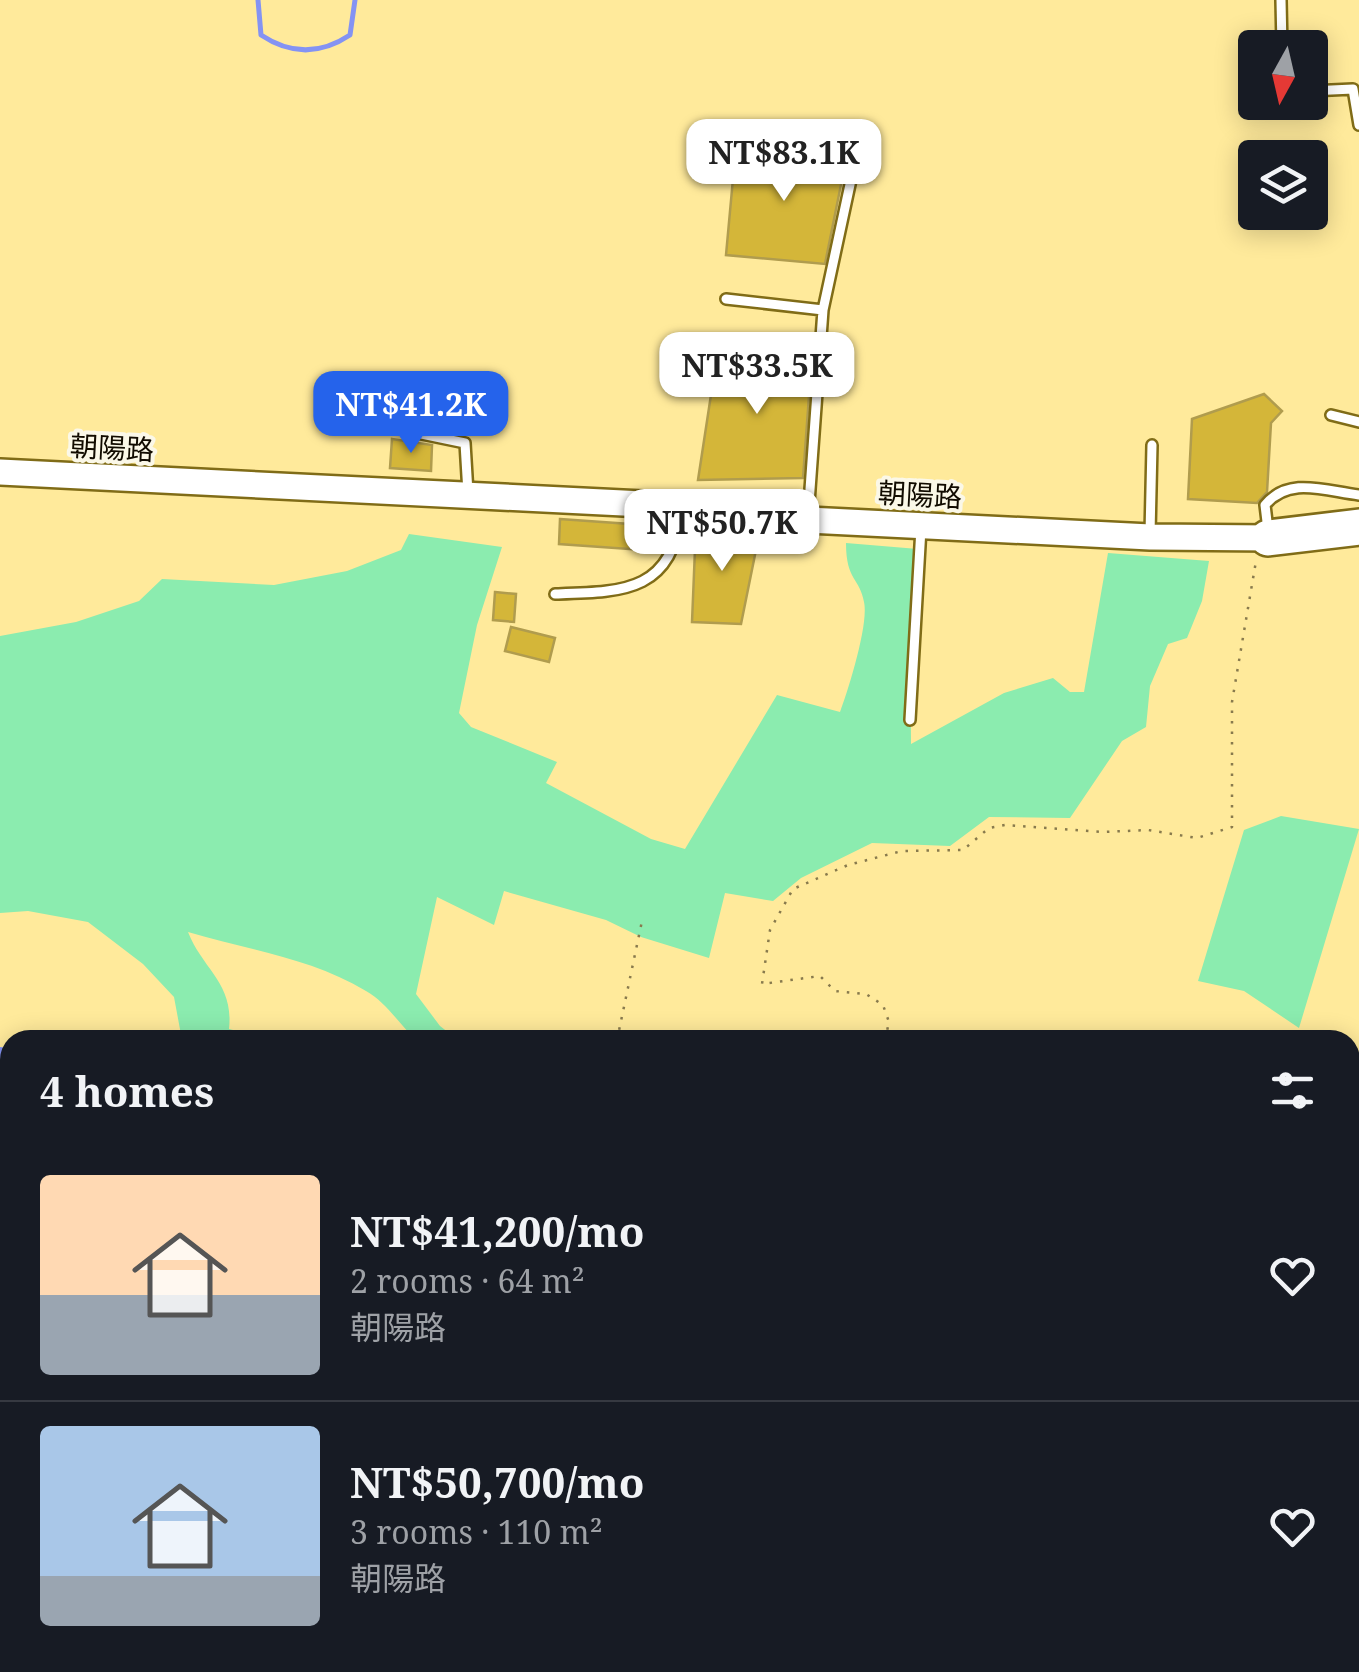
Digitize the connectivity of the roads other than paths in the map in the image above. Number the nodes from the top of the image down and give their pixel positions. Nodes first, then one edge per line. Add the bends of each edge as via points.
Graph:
1 (1282, 0) edge
2 (1282, 30) edge
3 (1328, 90) edge
4 (1359, 125) edge
5 (858, 152) dead end
6 (726, 299) dead end
7 (823, 310) junction
8 (1331, 415) dead end
9 (1359, 422) edge
10 (407, 431) dead end
11 (1152, 445) dead end
12 (0, 472) edge
13 (1359, 495) edge
14 (468, 496) junction
15 (683, 506) junction
16 (808, 520) junction
17 (922, 526) junction
18 (1359, 527) edge
19 (1150, 537) junction
20 (1268, 538) junction
21 (1359, 541) edge
22 (554, 594) dead end
23 (910, 720) dead end

1 - 2 lane
3 - 4 lane via 1352,89
5 - 7 lane
6 - 7 lane
7 - 16 lane
8 - 9 lane
10 - 14 lane via 465,444
11 - 19 lane
12 - 14 main road, 朝陽路
13 - 20 lane via 1290,486 1276,492 1265,505
14 - 15 main road, 朝陽路
15 - 16 main road, 朝陽路
15 - 22 lane via 679,540 664,569 621,592
16 - 17 main road, 朝陽路
17 - 19 main road, 朝陽路
17 - 23 lane
18 - 20 highway
19 - 20 main road, 朝陽路
20 - 21 main road, 朝陽路

